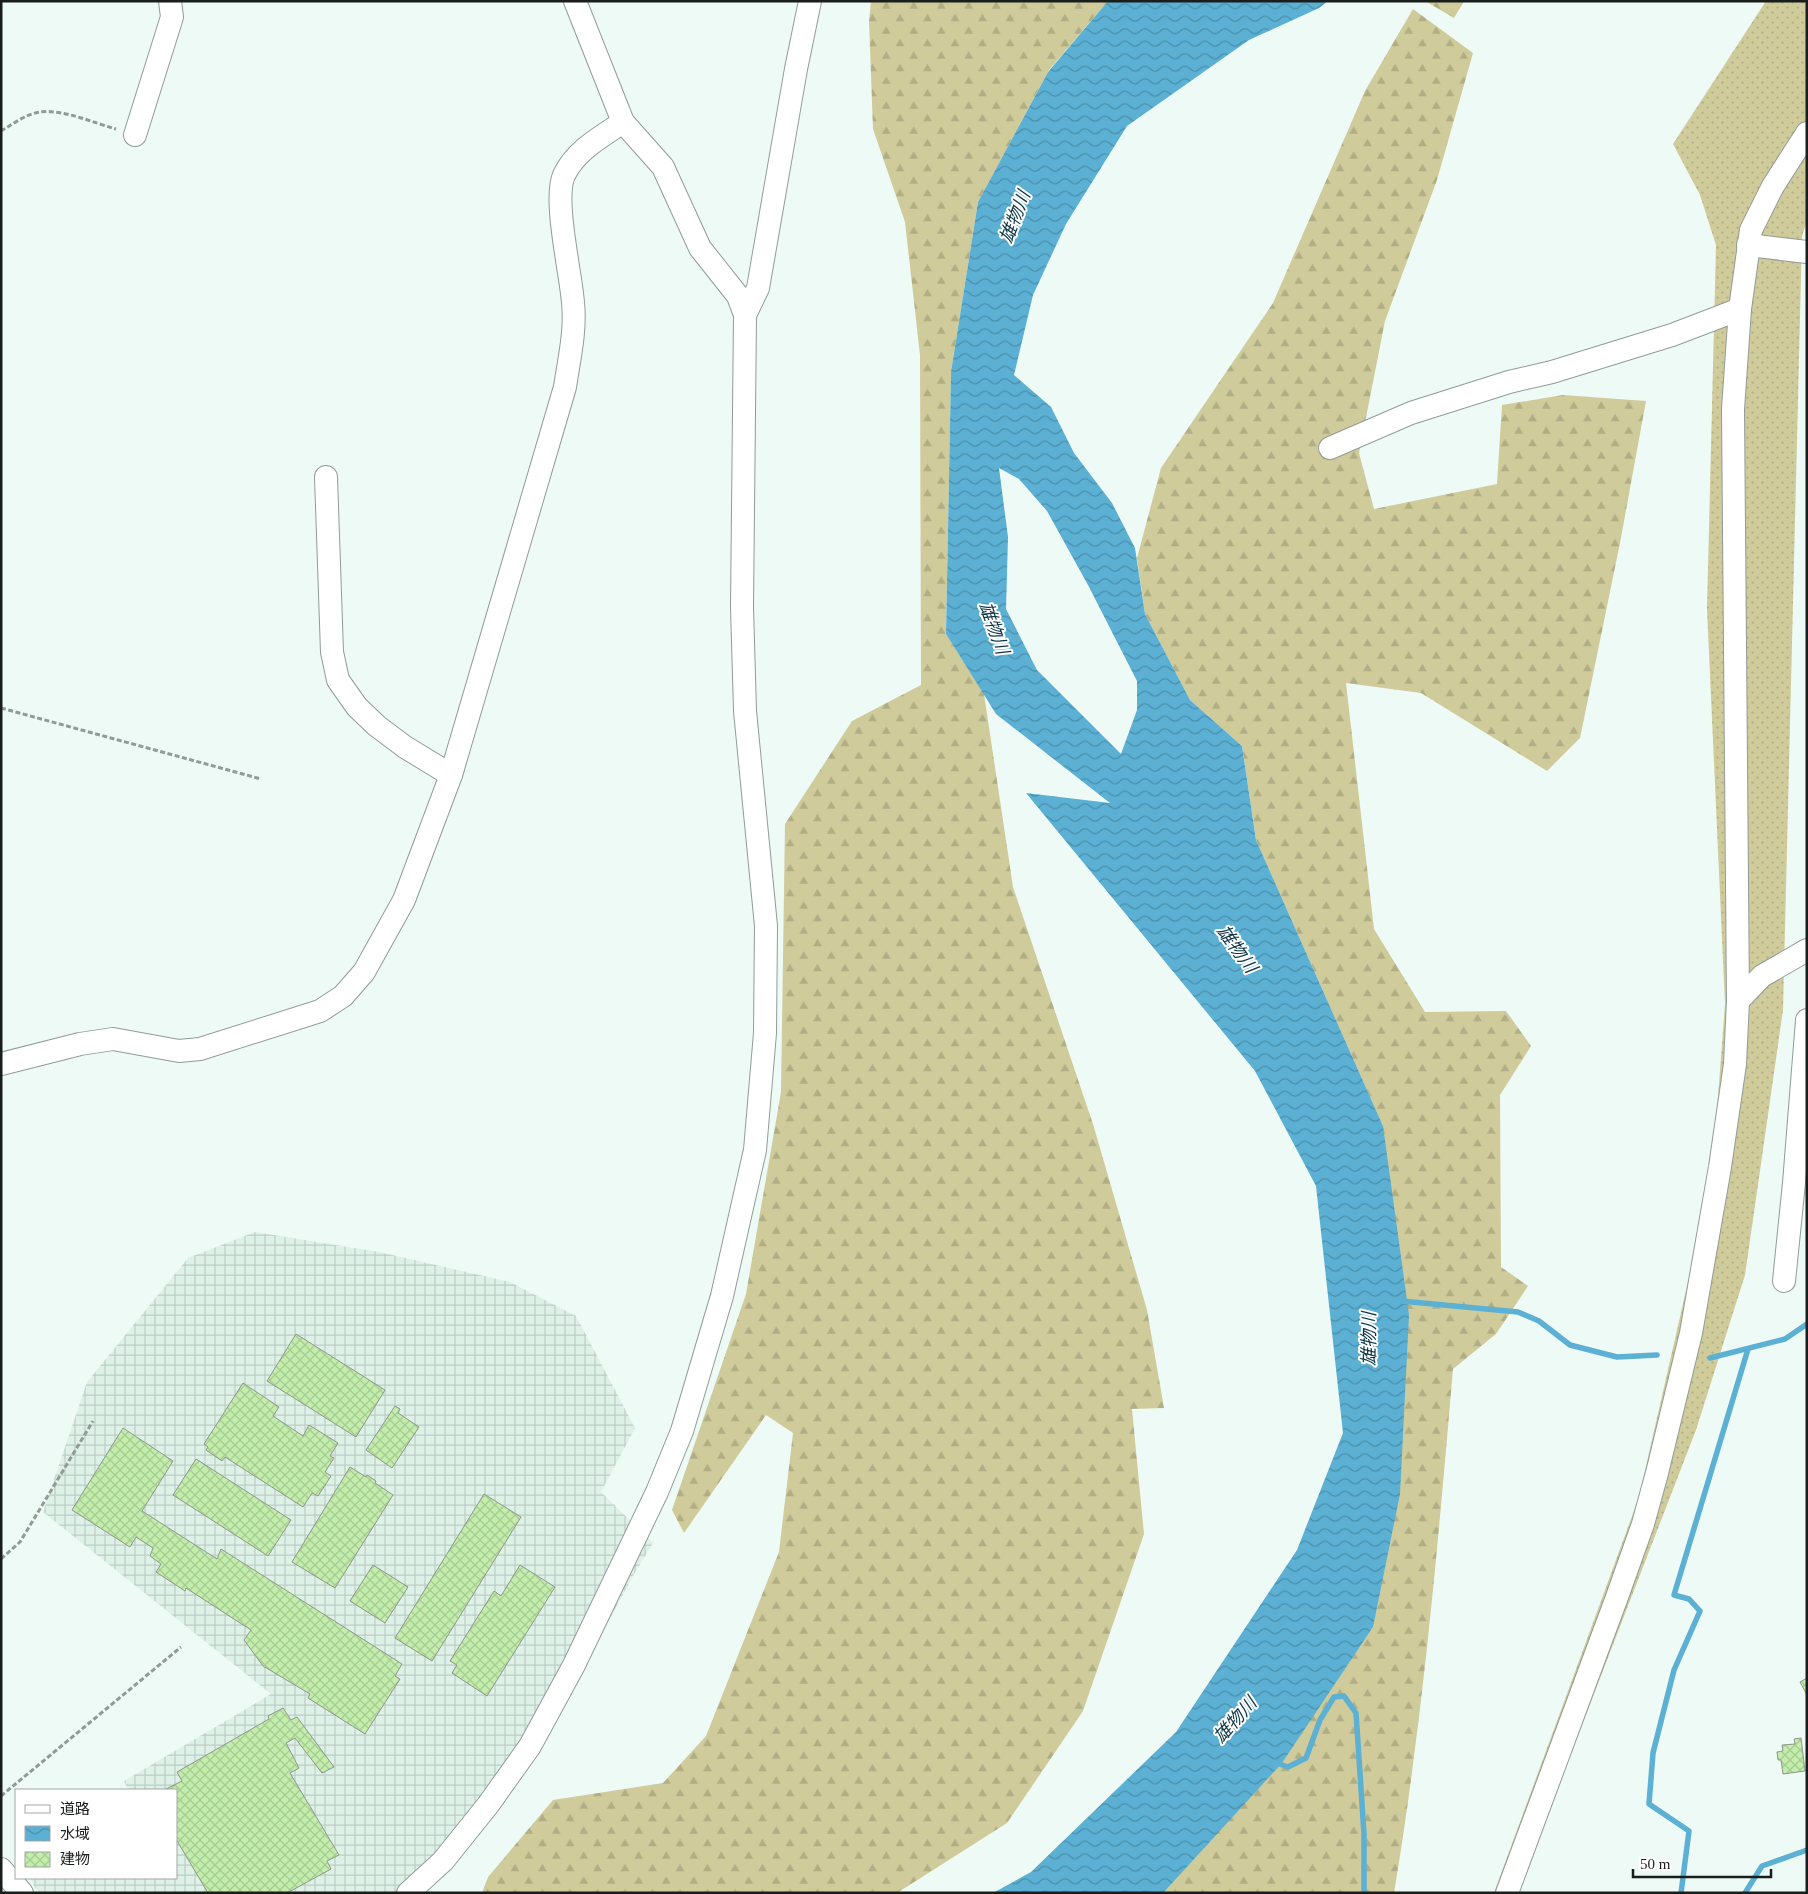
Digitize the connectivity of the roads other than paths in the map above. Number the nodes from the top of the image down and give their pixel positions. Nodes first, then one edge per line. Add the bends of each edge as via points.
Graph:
1 (170, 1) edge
2 (575, 1) edge
3 (810, 1) edge
4 (623, 122) junction
5 (1807, 133) edge
6 (135, 135) road end
7 (1748, 245) junction
8 (1807, 252) edge
9 (1740, 309) junction
10 (745, 315) junction
11 (1330, 448) dead end
12 (326, 477) dead end
13 (450, 775) junction
14 (1807, 950) edge
15 (1738, 1001) junction
16 (1807, 1020) edge
17 (1806, 1048) edge
18 (1, 1064) edge
19 (1800, 1183) edge
20 (1784, 1281) dead end
21 (1, 1869) edge
22 (22, 1893) edge
23 (408, 1893) edge
24 (1507, 1893) edge

1 - 6 street via 172,17
2 - 4 street
3 - 10 street via 758,288
4 - 10 street via 663,167 700,248 738,296
4 - 13 street via 587,146 572,161 564,176 562,219 574,305 565,387
5 - 7 street via 1773,186
7 - 8 street
7 - 9 street
9 - 11 street via 1672,335 1410,413
9 - 15 street via 1733,409
10 - 23 street via 742,607 745,711 766,926 765,1033 755,1150 722,1296 682,1431 658,1492 574,1665 530,1746 443,1861
12 - 13 street via 332,652 338,680 356,706 377,726
13 - 18 street via 404,900 364,972 344,996 320,1011 200,1049 179,1051 113,1039
14 - 15 street via 1762,976
15 - 24 street via 1735,1064 1695,1314 1657,1473 1617,1597
16 - 17 street
17 - 19 street
19 - 20 street
21 - 22 street

